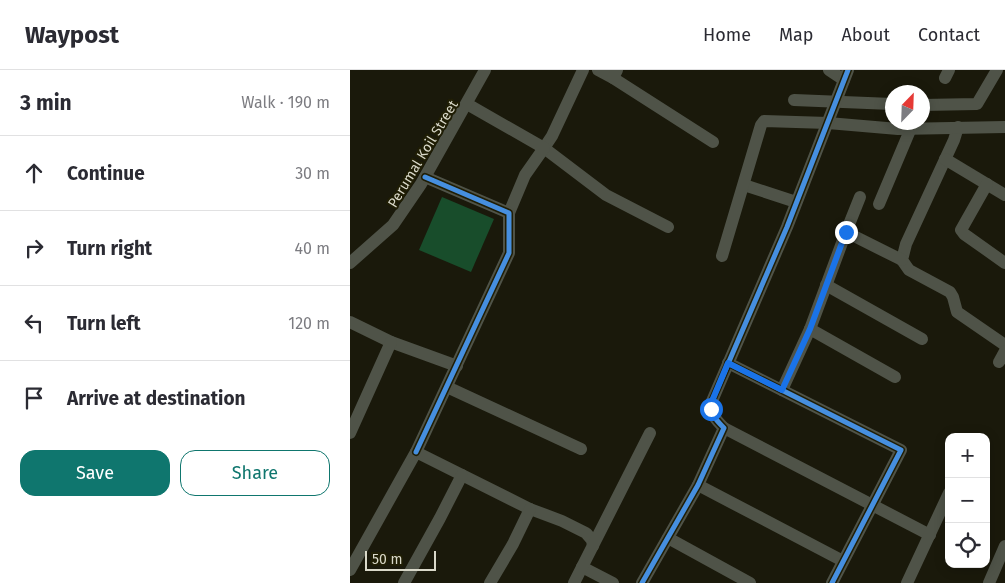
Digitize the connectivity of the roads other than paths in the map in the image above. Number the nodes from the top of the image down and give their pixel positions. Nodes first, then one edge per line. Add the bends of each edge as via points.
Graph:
1 (485, 70) edge
2 (583, 70) edge
3 (598, 70) edge
4 (829, 70) edge
5 (997, 70) edge
6 (615, 74) edge
7 (846, 75) edge
8 (794, 100) dead end
9 (835, 103) junction
10 (467, 104) junction
11 (885, 104) edge
12 (930, 105) edge
13 (828, 123) junction
14 (885, 126) edge
15 (958, 127) junction
16 (1005, 127) edge
17 (930, 128) edge
18 (910, 130) edge
19 (713, 142) dead end
20 (544, 148) junction
21 (945, 159) junction
22 (425, 177) junction
23 (987, 184) junction
24 (744, 185) junction
25 (1005, 196) edge
26 (860, 197) dead end
27 (796, 202) junction
28 (879, 204) dead end
29 (509, 212) junction
30 (668, 227) dead end
31 (846, 232) junction
32 (722, 256) dead end
33 (902, 260) junction
34 (350, 263) edge
35 (1005, 263) edge
36 (826, 285) junction
37 (350, 322) edge
38 (810, 329) junction
39 (922, 339) dead end
40 (391, 342) junction
41 (1005, 345) edge
42 (728, 363) junction
43 (457, 366) junction
44 (895, 377) dead end
45 (447, 387) junction
46 (782, 390) junction
47 (724, 428) junction
48 (350, 433) edge
49 (650, 434) dead end
50 (581, 448) dead end
51 (416, 452) junction
52 (462, 474) junction
53 (698, 485) junction
54 (945, 502) edge
55 (873, 505) junction
56 (530, 509) junction
57 (930, 535) junction
58 (668, 538) junction
59 (593, 546) junction
60 (1005, 546) edge
61 (843, 561) junction
62 (582, 567) junction
63 (350, 570) edge
64 (404, 583) edge
65 (490, 583) edge
66 (574, 583) edge
67 (613, 583) edge
68 (642, 583) edge
69 (750, 583) edge
70 (832, 583) edge
71 (907, 583) edge
72 (989, 583) edge

1 - 10 street, Perumal Koil Street
2 - 20 street
3 - 6 street
4 - 7 street
5 - 12 street via 977,104
6 - 19 street
7 - 9 street
8 - 9 street
9 - 11 street
9 - 13 street
10 - 20 street
10 - 22 street, Perumal Koil Street
13 - 14 street
13 - 24 street via 764,121
13 - 27 street
15 - 16 street
15 - 17 street
15 - 21 street
18 - 28 street
20 - 29 street via 525,175
20 - 30 street via 606,195
21 - 23 street
21 - 33 street via 906,244
22 - 29 street
22 - 34 street, Perumal Koil Street via 392,225
23 - 25 street
23 - 35 street via 961,230
24 - 27 street
24 - 32 street
26 - 31 street
27 - 42 street
29 - 43 street via 509,253
31 - 33 street
31 - 36 street
33 - 41 street via 909,270 952,294 957,312
36 - 38 street
36 - 39 street
37 - 40 street
38 - 44 street
38 - 46 street
40 - 43 street
40 - 48 street
42 - 46 street
42 - 47 street via 711,409 715,420
43 - 45 street
45 - 50 street
45 - 51 street
46 - 55 street via 901,450
47 - 53 street
47 - 55 street
49 - 59 street
51 - 52 street
51 - 63 street
52 - 56 street
52 - 64 street
53 - 58 street
53 - 61 street
54 - 57 street
55 - 57 street
55 - 61 street
56 - 59 street via 586,533
56 - 65 street
57 - 71 street
58 - 68 street
58 - 69 street
59 - 62 street
60 - 72 street
61 - 70 street
62 - 66 street
62 - 67 street

